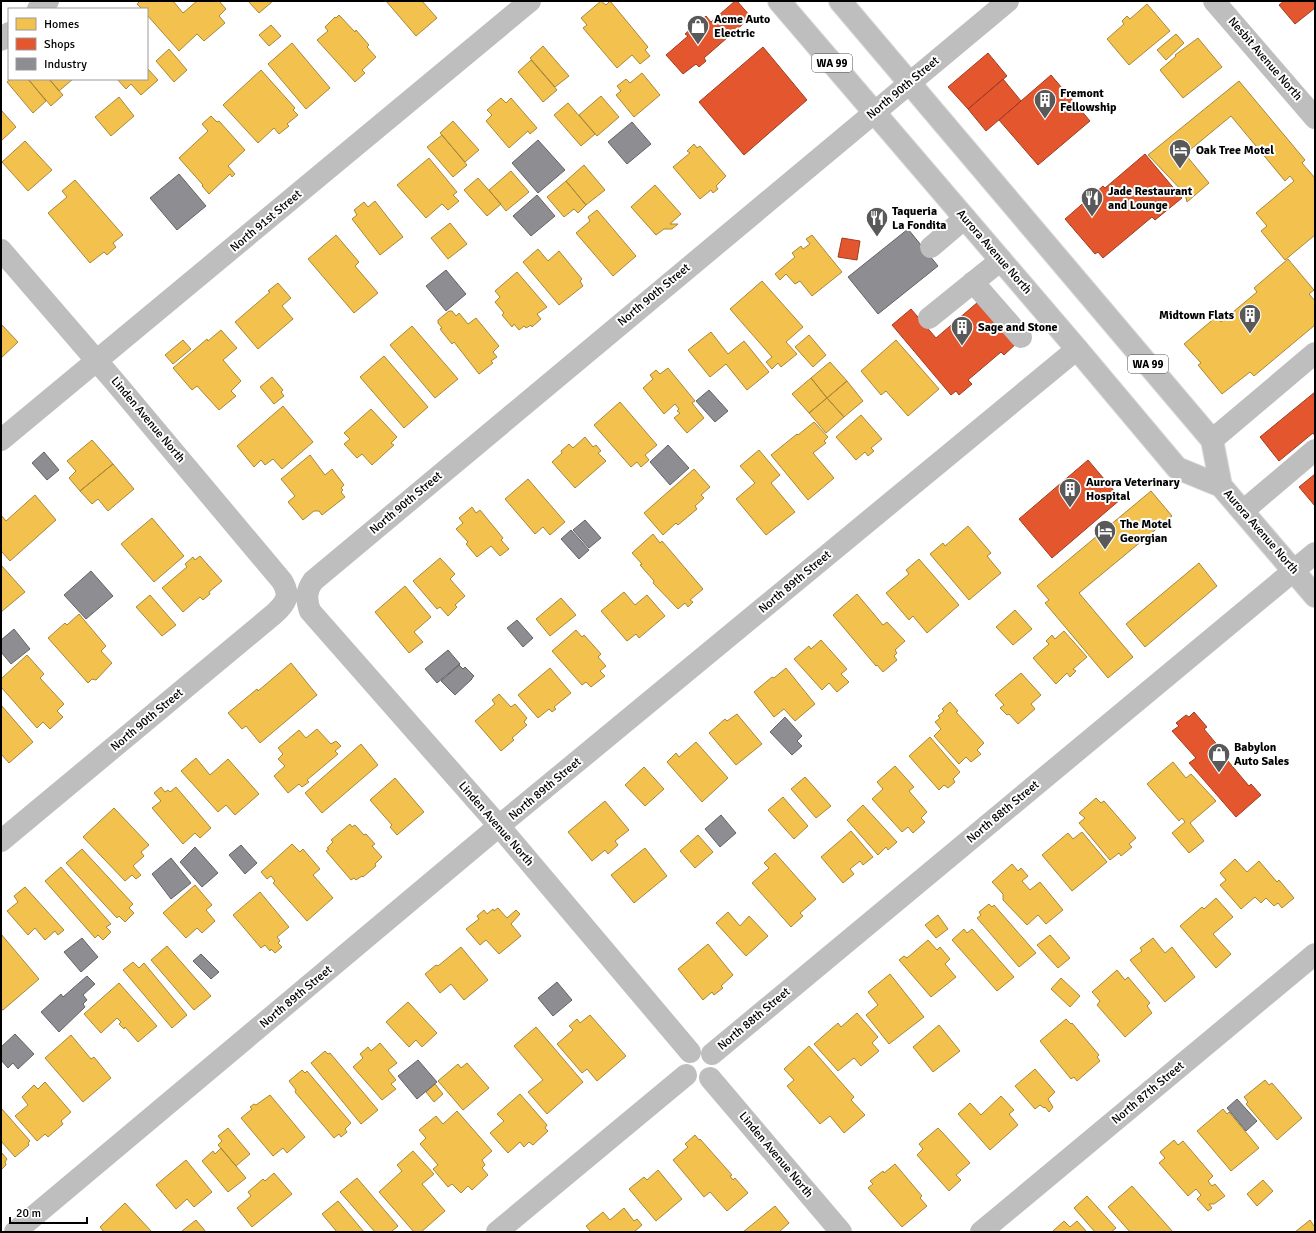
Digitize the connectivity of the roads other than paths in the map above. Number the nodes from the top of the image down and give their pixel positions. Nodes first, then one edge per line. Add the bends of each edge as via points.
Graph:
1 (48, 1) edge
2 (530, 1) edge
3 (779, 1) edge
4 (840, 1) edge
5 (1008, 1) edge
6 (1214, 1) edge
7 (39, 8) edge
8 (910, 82) junction
9 (874, 112) junction
10 (1315, 118) edge
11 (965, 218) junction
12 (931, 247) dead end
13 (1, 250) edge
14 (1001, 260) junction
15 (973, 282) junction
16 (929, 318) dead end
17 (1021, 337) dead end
18 (1077, 348) junction
19 (1315, 353) edge
20 (97, 360) junction
21 (1, 440) edge
22 (1212, 440) junction
23 (1315, 450) edge
24 (1222, 486) junction
25 (1243, 512) junction
26 (1315, 553) edge
27 (1294, 570) junction
28 (297, 595) junction
29 (1315, 596) edge
30 (499, 826) junction
31 (1, 841) edge
32 (1315, 954) edge
33 (690, 1052) junction
34 (712, 1054) junction
35 (686, 1075) junction
36 (710, 1078) junction
37 (15, 1232) edge
38 (497, 1232) edge
39 (841, 1232) edge
40 (981, 1232) edge

1 - 7 main road
2 - 20 main road, North 91st Street
3 - 9 main road, Aurora Avenue North / WA 99
4 - 8 main road, Aurora Avenue North / WA 99
5 - 8 main road, North 90th Street
6 - 10 main road, Nesbit Avenue North
8 - 9 main road, North 90th Street
8 - 22 main road, Aurora Avenue North / WA 99
9 - 11 main road, Aurora Avenue North / WA 99
9 - 28 main road, North 90th Street
11 - 12 main road
11 - 14 main road, Aurora Avenue North / WA 99
13 - 20 main road, Linden Avenue North
14 - 15 main road
14 - 18 main road, Aurora Avenue North / WA 99
15 - 16 main road
15 - 17 main road
18 - 24 main road, Aurora Avenue North / WA 99 via 1177,468
18 - 30 main road, North 89th Street
19 - 22 main road
20 - 21 main road, North 91st Street
20 - 28 main road, Linden Avenue North via 286,588
22 - 24 main road, Aurora Avenue North / WA 99
23 - 25 main road
24 - 25 main road, Aurora Avenue North / WA 99
25 - 27 main road, Aurora Avenue North / WA 99
26 - 27 main road, North 88th Street
27 - 29 main road, Aurora Avenue North / WA 99
27 - 34 main road, North 88th Street
28 - 30 main road, Linden Avenue North
28 - 31 main road, North 90th Street
30 - 33 main road, Linden Avenue North
30 - 37 main road, North 89th Street
32 - 40 main road, North 87th Street
33 - 34 main road via 700,1049
33 - 35 main road via 684,1061
34 - 36 main road via 716,1066
35 - 36 main road via 697,1082
35 - 38 main road
36 - 39 main road, Linden Avenue North

